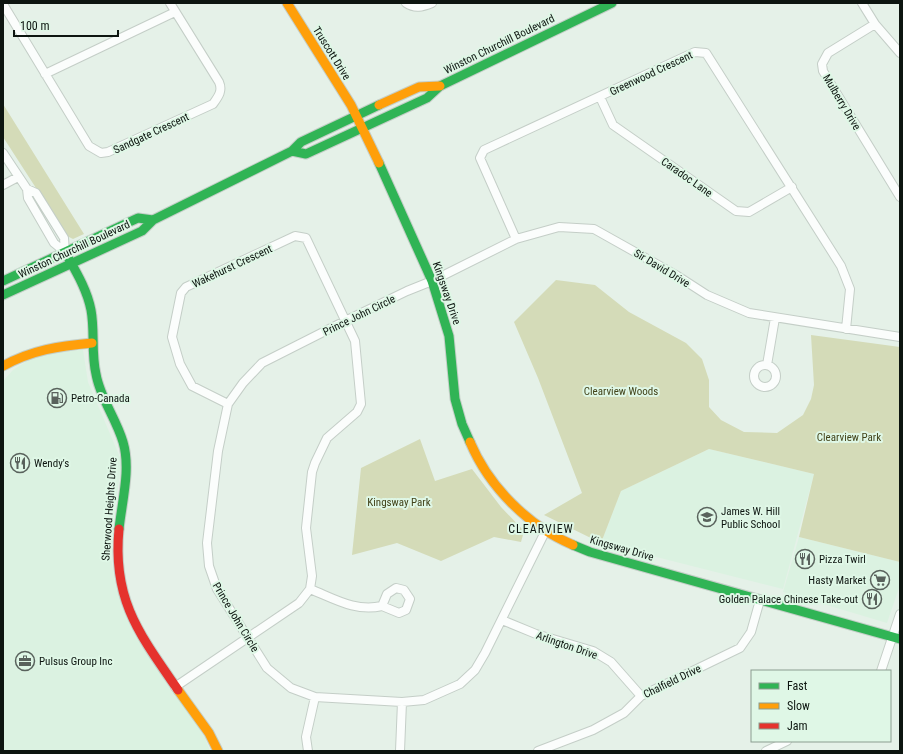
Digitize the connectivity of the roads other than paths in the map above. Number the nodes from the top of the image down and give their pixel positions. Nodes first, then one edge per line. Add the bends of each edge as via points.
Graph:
1 (170, 3) edge
2 (287, 3) edge
3 (406, 3) edge
4 (432, 3) edge
5 (612, 3) edge
6 (862, 3) edge
7 (3, 4) edge
8 (175, 12) junction
9 (875, 24) junction
10 (900, 53) edge
11 (45, 74) junction
12 (440, 86) junction
13 (600, 97) junction
14 (356, 116) junction
15 (362, 129) junction
16 (292, 151) junction
17 (3, 153) edge
18 (18, 177) junction
19 (3, 185) edge
20 (792, 187) junction
21 (900, 197) edge
22 (153, 220) junction
23 (516, 239) junction
24 (66, 252) junction
25 (72, 264) junction
26 (3, 281) edge
27 (432, 281) junction
28 (3, 295) edge
29 (775, 318) junction
30 (347, 320) junction
31 (846, 329) junction
32 (900, 337) edge
33 (92, 343) junction
34 (767, 365) dead end
35 (3, 366) edge
36 (228, 404) junction
37 (545, 532) junction
38 (310, 589) junction
39 (760, 600) junction
40 (382, 606) dead end
41 (900, 614) edge
42 (502, 620) junction
43 (248, 638) junction
44 (896, 638) edge
45 (881, 670) edge
46 (175, 686) junction
47 (641, 696) junction
48 (315, 698) junction
49 (402, 702) junction
50 (785, 742) edge
51 (218, 751) edge
52 (308, 751) edge
53 (400, 751) edge
54 (538, 751) edge
55 (766, 751) edge

1 - 8 street, Sandgate Crescent
2 - 14 street, Truscott Drive
3 - 4 street via 423,7
5 - 12 street, Winston Churchill Boulevard
6 - 9 street
7 - 11 street, Sandgate Crescent
8 - 11 street
8 - 11 street, Sandgate Crescent via 221,87 220,94 212,104 101,153 89,146
9 - 10 street
9 - 21 street, Mulberry Drive via 828,53 822,64 823,71
12 - 14 street, Winston Churchill Boulevard via 420,87
12 - 15 street, Winston Churchill Boulevard via 427,98
13 - 20 street, Caradoc Lane via 613,125 736,211 749,212
13 - 20 street, Greenwood Crescent via 695,52 706,53
13 - 23 street, Greenwood Crescent via 484,150 480,158
14 - 15 street, Truscott Drive
14 - 16 street, Winston Churchill Boulevard via 301,142
15 - 16 street, Winston Churchill Boulevard via 306,154
15 - 27 street, Kingsway Drive
16 - 22 street, Winston Churchill Boulevard
17 - 18 street
18 - 19 street
18 - 24 street via 27,189 28,198 54,243
20 - 31 street, Greenwood Crescent via 841,266 850,289
22 - 24 street, Winston Churchill Boulevard via 138,218
22 - 25 street, Winston Churchill Boulevard via 142,231
23 - 27 street, Sir David Drive
23 - 29 street, Sir David Drive via 559,227 594,229 707,295 749,313
24 - 25 street, Sherwood Heights Drive
24 - 26 street, Winston Churchill Boulevard
25 - 28 street, Winston Churchill Boulevard
25 - 33 street, Sherwood Heights Drive via 91,309
27 - 30 street, Prince John Circle
27 - 37 street, Kingsway Drive via 449,336 455,398 472,447 508,500
29 - 31 street, Sir David Drive
29 - 34 street
30 - 36 street, Prince John Circle via 262,363
30 - 36 street, Wakehurst Crescent via 306,238 295,236 186,287 182,293 172,337 180,364 192,386
30 - 38 street via 355,341 361,404 357,412 327,438 312,472 306,528 312,576
31 - 32 street, Sir David Drive
33 - 35 street via 39,349
33 - 46 street, Sherwood Heights Drive via 96,375 124,444 126,466 116,547 123,596 134,624
36 - 43 street, Prince John Circle via 218,451 207,543 209,566 217,589
37 - 39 street, Kingsway Drive via 590,552
37 - 42 street, Prince John Circle
38 - 40 street via 356,607 366,609
38 - 43 street via 299,603
39 - 44 street, Kingsway Drive
39 - 47 street, Chalfield Drive via 751,632 740,648
41 - 44 street
42 - 47 street, Arlington Drive via 593,652 611,662
42 - 49 street, Prince John Circle via 475,670 460,684 424,700
43 - 46 street
43 - 48 street, Prince John Circle via 267,668 291,688
44 - 45 street
46 - 51 street, Sherwood Heights Drive via 209,733
47 - 54 street, Chalfield Drive via 624,713 593,730
48 - 49 street, Prince John Circle
48 - 52 street via 306,737
49 - 53 street
50 - 55 street

